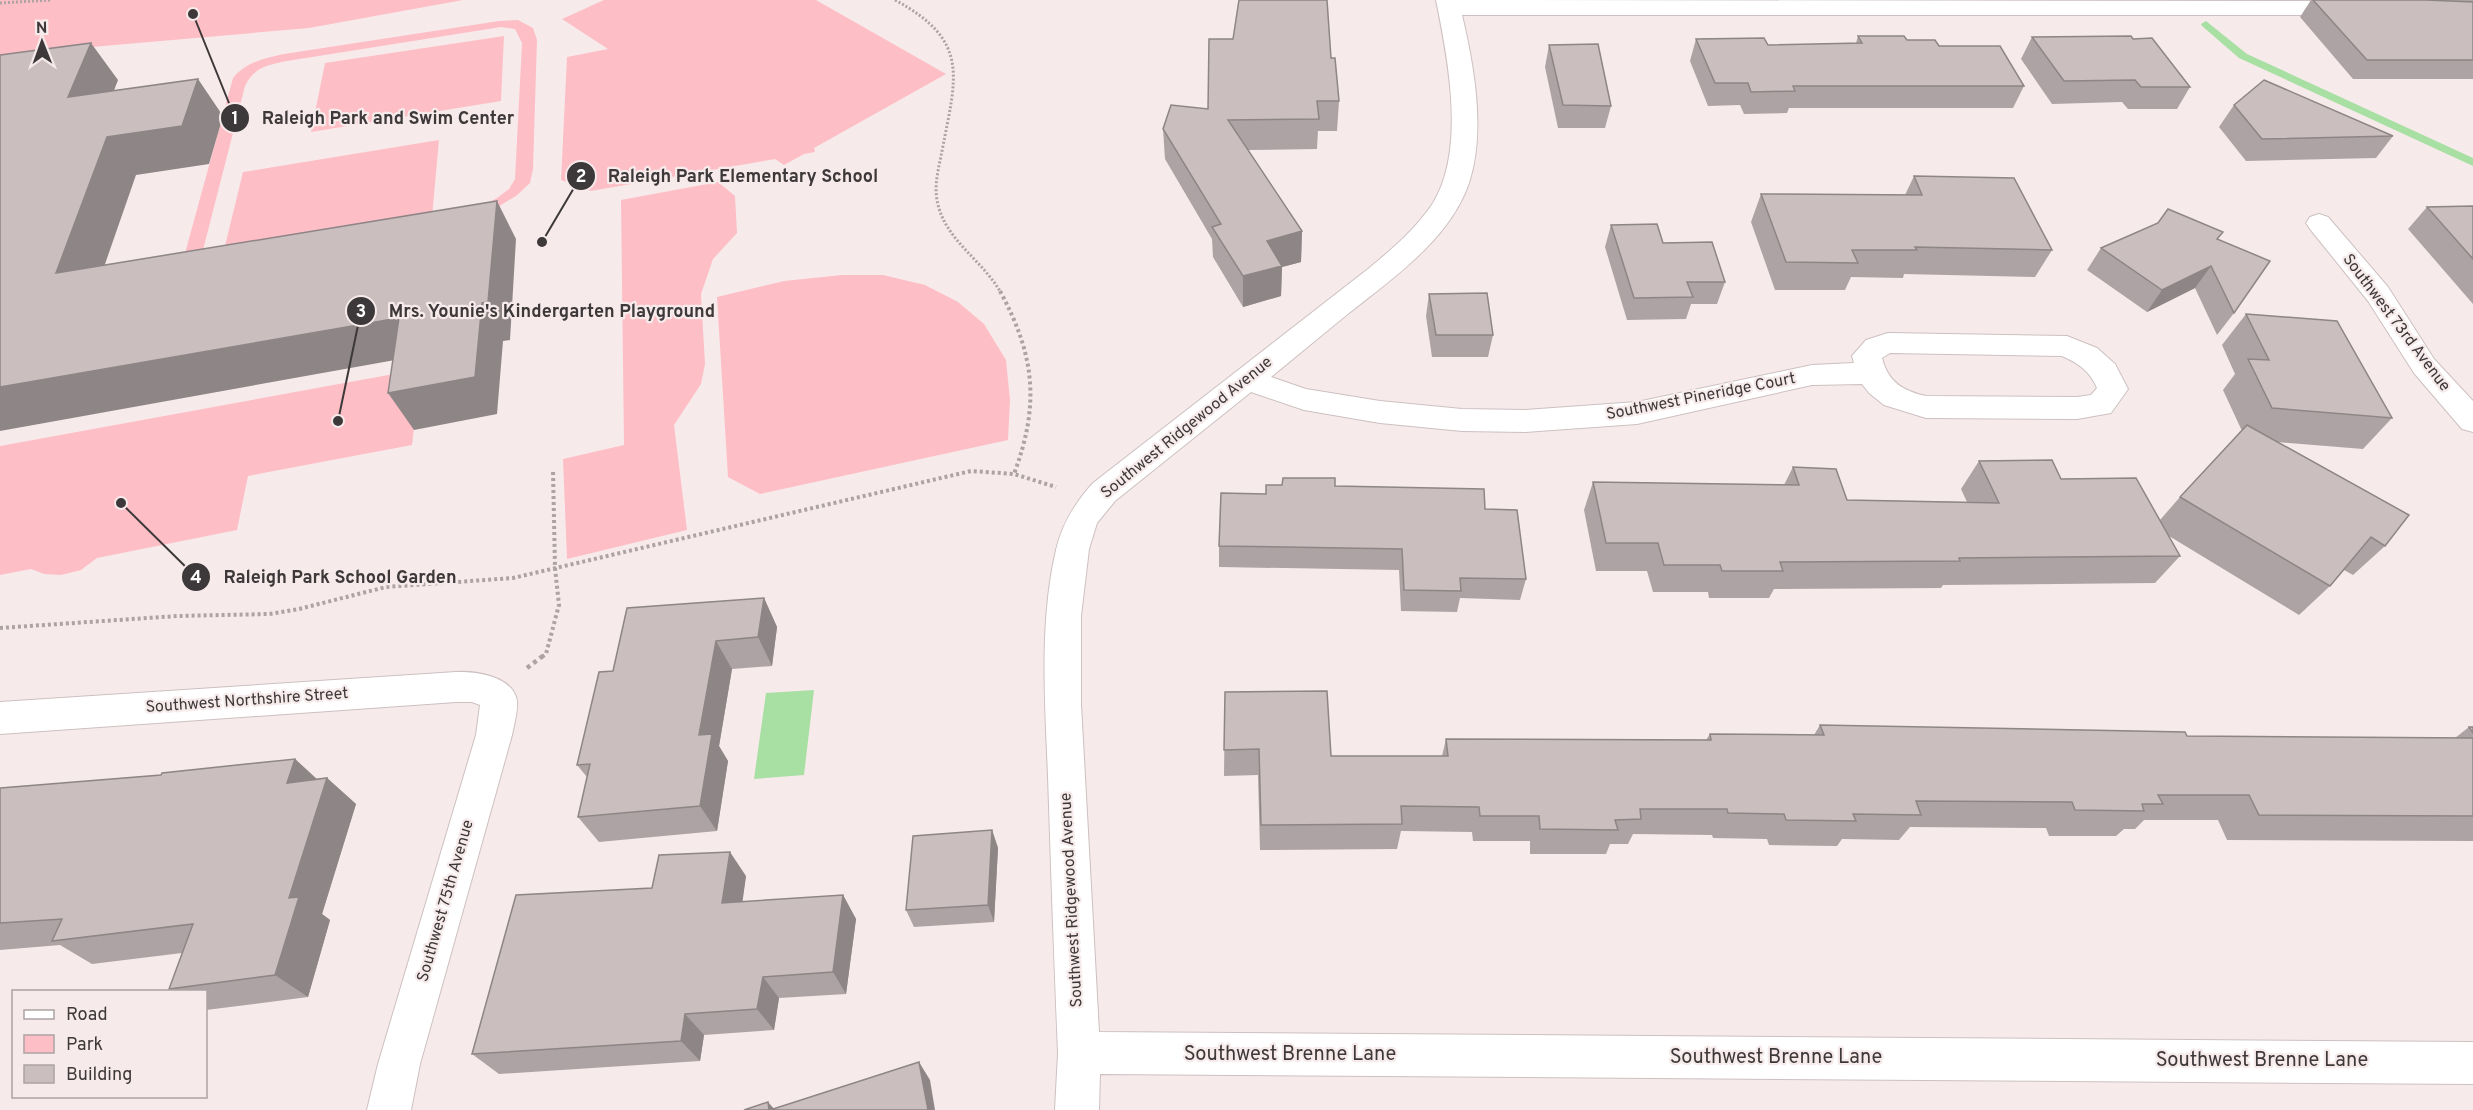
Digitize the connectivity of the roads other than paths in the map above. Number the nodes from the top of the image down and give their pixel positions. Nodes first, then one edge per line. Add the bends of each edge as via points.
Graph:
1 (1448, 4) edge
2 (2370, 8) edge
3 (2319, 223) dead end
4 (1869, 373) junction
5 (1248, 380) junction
6 (2473, 421) edge
7 (493, 693) joint
8 (0, 718) edge
9 (1079, 1053) junction
10 (2473, 1063) edge
11 (389, 1110) edge
12 (1077, 1110) edge

1 - 2 street
1 - 5 street, Southwest Ridgewood Avenue via 1461,89 1463,147 1456,183 1447,202 1404,252
3 - 6 street, Southwest 73rd Avenue via 2378,294 2424,366
4 - 4 street via 1886,393 1926,407 2077,408 2100,405 2113,389 2105,371 2087,355 2067,346 2040,344 1888,343 1867,356
4 - 5 street, Southwest Pineridge Court via 1812,375 1637,413 1525,421 1380,412 1304,399
5 - 9 street, Southwest Ridgewood Avenue via 1104,492 1087,511 1072,553 1063,653 1063,704
7 - 8 street, Southwest Northshire Street via 478,687 440,688
7 - 11 street, Southwest 75th Avenue via 499,701 494,735
9 - 10 street, Southwest Brenne Lane
9 - 12 street, Southwest Ridgewood Avenue

